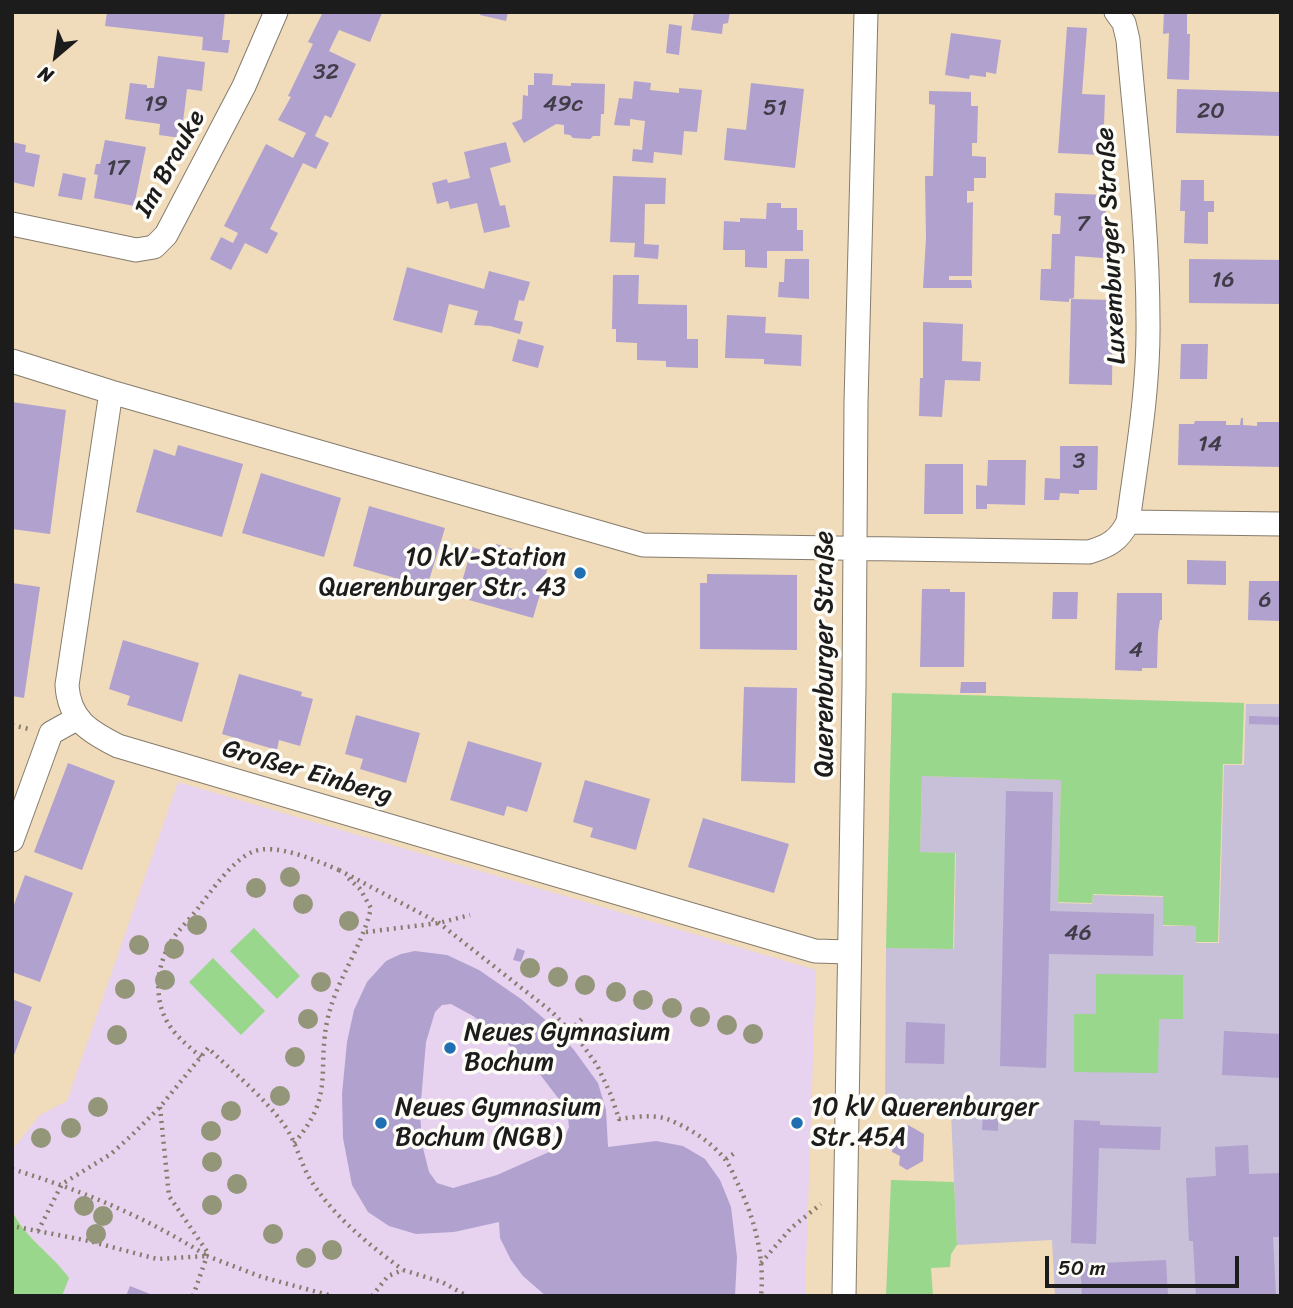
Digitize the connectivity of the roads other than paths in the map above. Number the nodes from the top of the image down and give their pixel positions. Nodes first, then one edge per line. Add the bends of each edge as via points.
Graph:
1 (276, 12) edge
2 (866, 12) edge
3 (1116, 12) edge
4 (12, 224) edge
5 (12, 361) edge
6 (111, 392) junction
7 (1128, 522) junction
8 (1281, 524) edge
9 (853, 547) junction
10 (78, 718) junction
11 (12, 840) edge
12 (849, 952) junction
13 (844, 1296) edge

1 - 4 street, Im Brauke via 244,86 166,235 154,247 136,250
2 - 9 street, Querenburger Straße
3 - 7 street, Luxemburger Straße via 1128,40 1147,269 1146,394
5 - 6 street
6 - 9 street via 643,545
6 - 10 street via 67,685
7 - 8 street
7 - 9 street via 1110,545 1089,552
9 - 12 street, Querenburger Straße
10 - 11 street via 51,733
10 - 12 street, Großer Einberg via 91,733 118,746 815,951
12 - 13 street, Querenburger Straße

